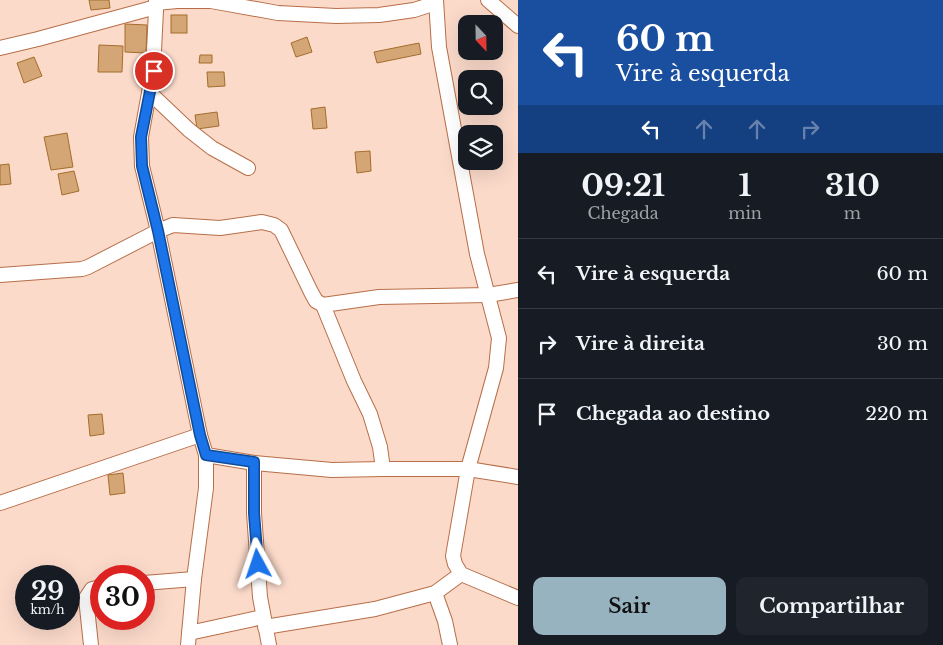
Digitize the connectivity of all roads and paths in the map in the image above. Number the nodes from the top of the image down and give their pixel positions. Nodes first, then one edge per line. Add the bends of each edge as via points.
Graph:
1 (488, 0) edge
2 (436, 2) edge
3 (156, 3) edge
4 (518, 26) edge
5 (0, 48) edge
6 (149, 92) junction
7 (248, 168) dead end
8 (158, 231) junction
9 (0, 275) edge
10 (518, 290) edge
11 (488, 295) junction
12 (323, 305) junction
13 (200, 435) junction
14 (206, 455) junction
15 (254, 462) junction
16 (383, 469) junction
17 (468, 469) junction
18 (518, 476) edge
19 (0, 503) edge
20 (461, 574) junction
21 (194, 579) junction
22 (155, 582) edge
23 (90, 592) edge
24 (435, 593) junction
25 (518, 598) edge
26 (264, 622) junction
27 (189, 639) edge
28 (91, 645) edge
29 (269, 645) edge
30 (450, 645) edge

1 - 4 street
2 - 3 street via 414,10 379,15 336,16 278,13 211,1
2 - 11 street via 441,57 477,254
3 - 5 street
3 - 6 street via 154,71
6 - 7 street via 212,148
6 - 8 street via 141,137 142,166
8 - 9 street via 82,269
8 - 12 street via 173,225 220,228 262,222 274,225 281,230 316,301
8 - 13 street
10 - 11 street
11 - 12 street via 379,298
11 - 17 street via 499,338 496,368
12 - 16 street via 370,414
13 - 14 street
13 - 19 street
14 - 15 street
14 - 21 street via 206,488
15 - 16 street via 332,470
15 - 26 street via 254,513
16 - 17 street
17 - 18 street
17 - 20 street via 453,556
20 - 24 street
20 - 25 street
21 - 22 street
21 - 27 street
23 - 28 street via 86,598
24 - 26 street via 375,609
24 - 30 street
26 - 27 street
26 - 29 street

